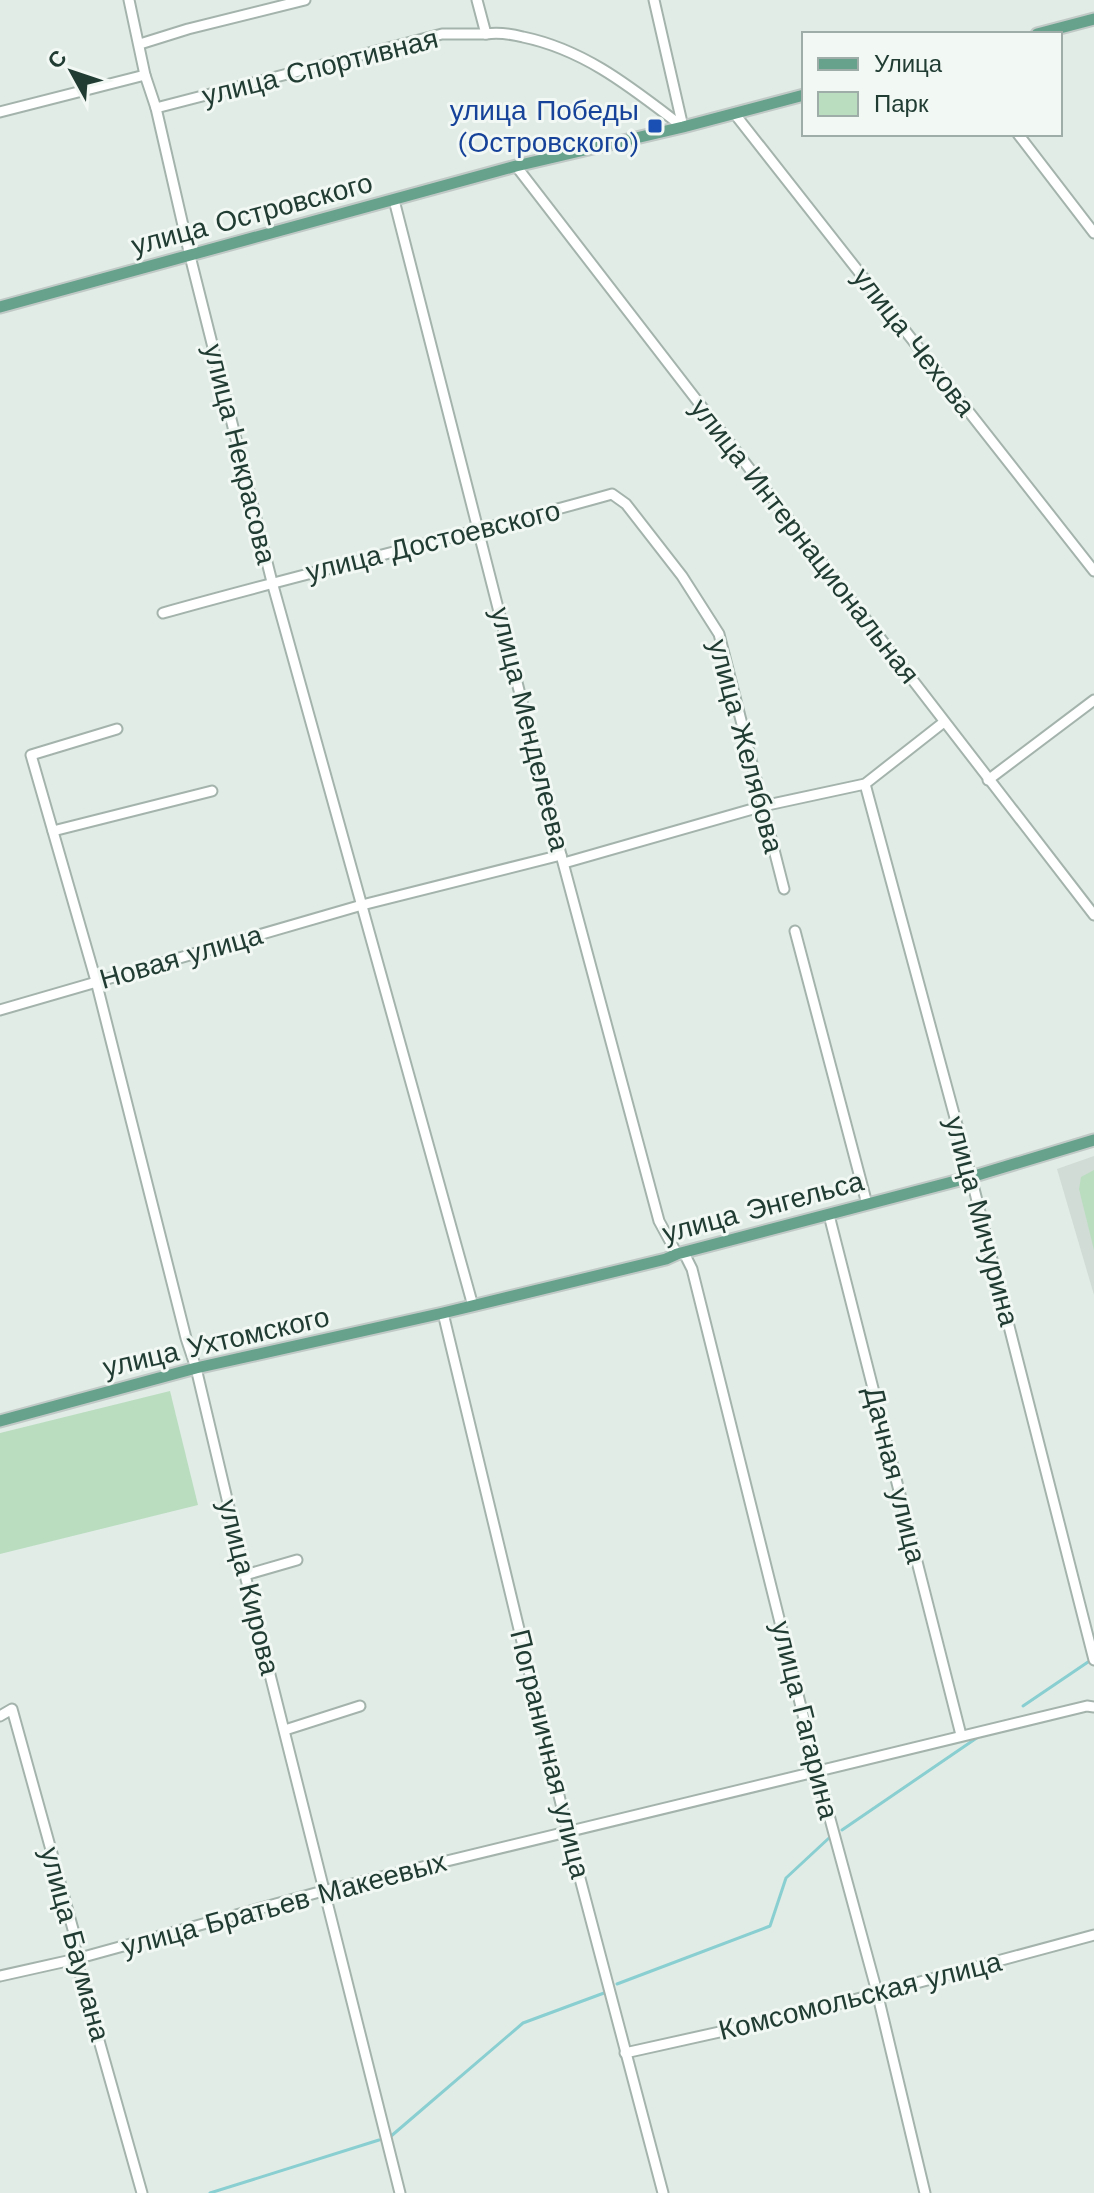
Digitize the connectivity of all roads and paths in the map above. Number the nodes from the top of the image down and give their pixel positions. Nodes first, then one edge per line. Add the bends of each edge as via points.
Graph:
1 (129, 0) edge
2 (304, 0) edge
3 (477, 0) edge
4 (654, 0) edge
5 (1094, 19) edge
6 (1045, 32) edge
7 (486, 34) junction
8 (140, 44) junction
9 (145, 75) junction
10 (802, 96) edge
11 (156, 108) junction
12 (0, 112) edge
13 (734, 113) junction
14 (683, 127) junction
15 (1020, 136) edge
16 (516, 166) junction
17 (394, 200) junction
18 (1094, 233) edge
19 (190, 256) junction
20 (0, 307) edge
21 (612, 494) joint
22 (479, 531) junction
23 (1094, 571) edge
24 (272, 582) junction
25 (163, 613) dead end
26 (1094, 700) edge
27 (944, 722) junction
28 (117, 729) dead end
29 (988, 780) junction
30 (865, 784) junction
31 (212, 791) dead end
32 (763, 806) junction
33 (53, 831) junction
34 (563, 859) junction
35 (784, 889) dead end
36 (362, 905) junction
37 (1094, 915) edge
38 (795, 931) dead end
39 (96, 981) junction
40 (0, 1010) edge
41 (1094, 1140) edge
42 (971, 1177) junction
43 (867, 1204) junction
44 (829, 1215) junction
45 (677, 1254) junction
46 (473, 1306) junction
47 (443, 1313) junction
48 (196, 1368) junction
49 (0, 1421) edge
50 (297, 1560) dead end
51 (245, 1575) junction
52 (1094, 1660) edge
53 (360, 1706) dead end
54 (1094, 1707) edge
55 (0, 1716) edge
56 (285, 1730) junction
57 (961, 1735) junction
58 (817, 1771) junction
59 (568, 1833) junction
60 (323, 1891) junction
61 (1094, 1935) edge
62 (76, 1959) junction
63 (0, 1976) edge
64 (877, 1992) junction
65 (625, 2053) junction
66 (142, 2193) edge
67 (400, 2193) edge
68 (663, 2193) edge
69 (925, 2193) edge

1 - 8 street, улица Некрасова
2 - 8 street
3 - 7 street
4 - 14 street
5 - 6 main road
7 - 11 street, улица Спортивная via 442,34
7 - 14 street, улица Спортивная via 538,40 584,58
8 - 9 street, улица Некрасова
9 - 11 street, улица Некрасова
9 - 12 street
10 - 13 main road, улица Островского
11 - 19 street, улица Некрасова
13 - 14 main road, улица Островского
13 - 23 street, улица Чехова
14 - 16 main road, улица Островского
15 - 18 street
16 - 17 main road, улица Островского
16 - 27 street, улица Интернациональная
17 - 19 main road, улица Островского
17 - 22 street, улица Менделеева
19 - 20 main road, улица Островского
19 - 24 street, улица Некрасова
21 - 22 street, улица Достоевского
21 - 32 street, улица Желябова via 626,504 682,576 719,634
22 - 24 street, улица Достоевского
22 - 34 street, улица Менделеева
24 - 25 street, улица Достоевского
24 - 36 street, улица Некрасова
26 - 29 street
27 - 29 street, улица Интернациональная
27 - 30 street
28 - 33 street, улица Кирова via 31,755
29 - 37 street, улица Интернациональная
30 - 32 street, Новая улица
30 - 42 street, улица Мичурина
31 - 33 street
32 - 34 street, Новая улица
32 - 35 street, улица Желябова
33 - 39 street, улица Кирова
34 - 36 street, Новая улица
34 - 45 street, улица Менделеева via 659,1221
36 - 39 street, Новая улица
36 - 46 street, улица Некрасова
38 - 43 street
39 - 40 street, Новая улица
39 - 48 street, улица Кирова
41 - 42 main road, улица Энгельса
42 - 43 main road, улица Энгельса
42 - 52 street, улица Мичурина
43 - 44 main road, улица Энгельса
44 - 45 main road, улица Энгельса
44 - 57 street, Дачная улица
45 - 46 main road, улица Энгельса
45 - 58 street, улица Гагарина via 691,1264
46 - 47 main road, улица Энгельса
47 - 48 main road, улица Ухтомского
47 - 59 street, Пограничная улица
48 - 49 main road, улица Ухтомского
48 - 51 street, улица Кирова
50 - 51 street
51 - 56 street, улица Кирова
53 - 56 street
54 - 57 street, улица Братьев Макеевых
55 - 62 street, улица Баумана via 12,1709 74,1933
56 - 60 street, улица Кирова
57 - 58 street, улица Братьев Макеевых
58 - 59 street, улица Братьев Макеевых
58 - 64 street, улица Гагарина
59 - 60 street, улица Братьев Макеевых
59 - 65 street, Пограничная улица
60 - 62 street, улица Братьев Макеевых
60 - 67 street, улица Кирова
61 - 64 street, Комсомольская улица
62 - 63 street, улица Братьев Макеевых
62 - 66 street, улица Баумана
64 - 65 street, Комсомольская улица
64 - 69 street, улица Гагарина
65 - 68 street, Пограничная улица

